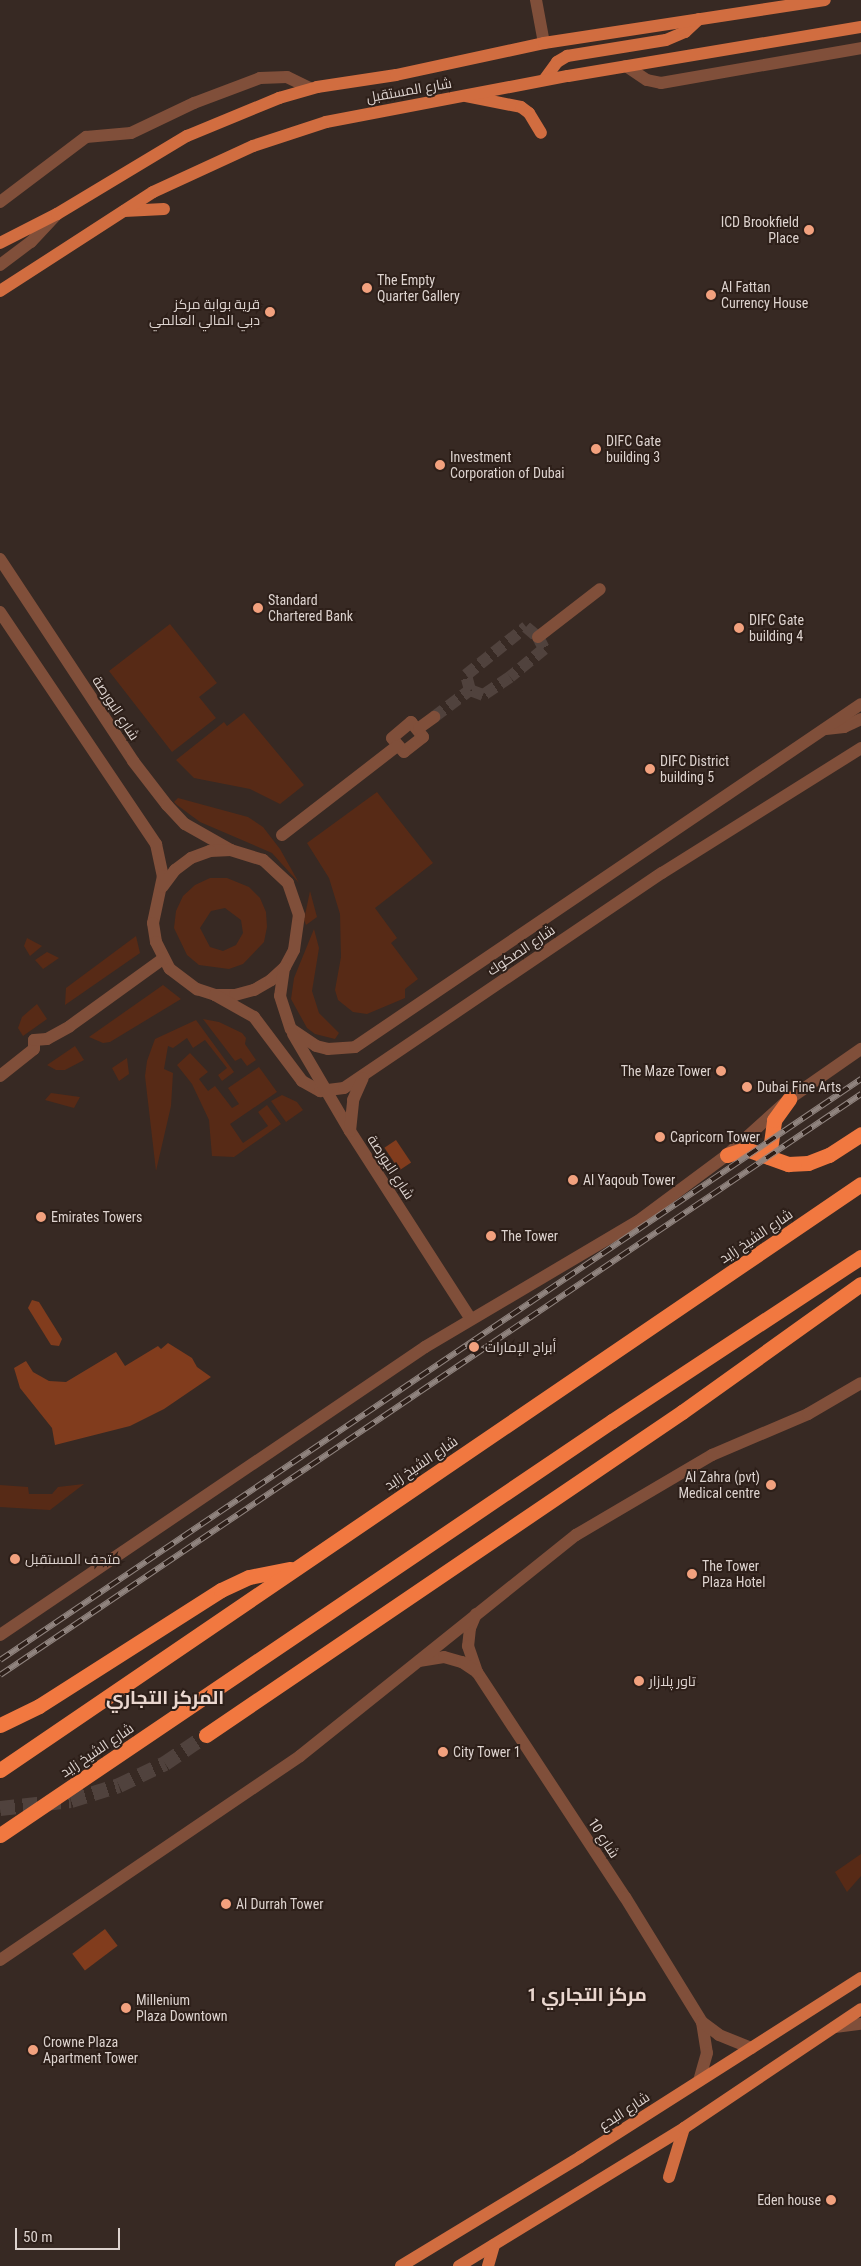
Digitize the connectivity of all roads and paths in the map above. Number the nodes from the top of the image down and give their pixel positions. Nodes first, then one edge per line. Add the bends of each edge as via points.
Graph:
1 (536, 0) edge
2 (825, 0) edge
3 (699, 19) junction
4 (861, 26) edge
5 (544, 43) junction
6 (861, 48) edge
7 (626, 66) junction
8 (544, 80) junction
9 (310, 88) junction
10 (464, 95) junction
11 (541, 133) dead end
12 (0, 202) edge
13 (164, 209) dead end
14 (122, 211) junction
15 (57, 214) junction
16 (0, 243) edge
17 (0, 265) edge
18 (0, 291) edge
19 (0, 559) edge
20 (600, 589) dead end
21 (0, 612) edge
22 (538, 637) dead end
23 (861, 704) edge
24 (434, 717) tunnel mouth
25 (861, 719) edge
26 (825, 729) junction
27 (861, 738) edge
28 (861, 748) edge
29 (793, 790) junction
30 (282, 836) dead end
31 (231, 850) junction
32 (162, 887) junction
33 (163, 959) junction
34 (285, 966) junction
35 (215, 995) junction
36 (291, 1030) junction
37 (861, 1049) edge
38 (0, 1076) edge
39 (364, 1076) junction
40 (327, 1092) junction
41 (789, 1099) junction
42 (350, 1131) junction
43 (861, 1134) edge
44 (727, 1155) junction
45 (769, 1157) junction
46 (861, 1184) edge
47 (861, 1258) edge
48 (861, 1284) edge
49 (470, 1318) junction
50 (861, 1383) edge
51 (294, 1569) junction
52 (478, 1612) junction
53 (0, 1635) edge
54 (416, 1661) junction
55 (477, 1672) junction
56 (0, 1725) edge
57 (206, 1734) tunnel mouth
58 (0, 1770) edge
59 (0, 1835) edge
60 (0, 1960) edge
61 (861, 1978) edge
62 (861, 2009) edge
63 (702, 2022) junction
64 (861, 2024) edge
65 (835, 2027) junction
66 (752, 2048) junction
67 (699, 2081) junction
68 (684, 2128) junction
69 (669, 2177) dead end
70 (494, 2244) junction
71 (401, 2266) edge
72 (459, 2266) edge
73 (488, 2266) edge

1 - 5 street
2 - 3 main road, شارع المستقبل
3 - 5 main road, شارع المستقبل
3 - 8 main road via 685,32 666,40 567,56 557,62
4 - 7 main road, شارع المستقبل
5 - 9 main road, شارع المستقبل via 396,75
6 - 7 street via 661,83 647,80
7 - 8 main road, شارع المستقبل
8 - 10 main road, شارع المستقبل
9 - 12 street via 287,77 260,78 194,103 131,133 86,137
9 - 15 main road, شارع المستقبل via 247,109 187,136
10 - 11 main road via 521,107 530,113
10 - 14 main road, شارع المستقبل via 351,116 287,134 219,160
13 - 14 main road
14 - 18 main road, شارع المستقبل
15 - 16 main road, شارع المستقبل
15 - 17 street via 31,242
19 - 31 street, شارع البورصة via 133,761 167,805 185,824
20 - 22 street
21 - 32 street via 151,834 160,854
23 - 26 street, شارع الصكوك
24 - 30 street via 419,728 423,737 404,752 397,746
25 - 26 street via 844,727
26 - 36 street, شارع الصكوك via 366,1041 354,1047 328,1050 304,1040
27 - 29 street via 799,780
28 - 29 street, شارع الصكوك
29 - 39 street, شارع الصكوك via 662,873
31 - 32 street via 210,851 191,858 175,870
31 - 34 street via 263,860 288,883 295,898 299,932
32 - 33 street via 153,923
33 - 35 street via 187,984
33 - 38 street via 70,1026 47,1038 34,1040 34,1049
34 - 35 street via 254,990 235,995
34 - 36 street via 280,996
35 - 40 street via 254,1017 297,1077
36 - 40 street, شارع البورصة
37 - 41 street
39 - 40 street, شارع الصكوك via 344,1088
39 - 42 street via 353,1100
40 - 42 street, شارع البورصة
41 - 44 street
41 - 45 highway via 772,1126
42 - 49 street, شارع البورصة
43 - 45 highway via 829,1155 808,1163 788,1164
44 - 45 highway via 746,1148
44 - 49 street via 668,1201 608,1241
46 - 51 highway, شارع الشيخ زايد
47 - 59 highway, شارع الشيخ زايد via 604,1427
48 - 57 highway via 666,1423
49 - 53 street via 296,1431
50 - 52 street via 808,1414 692,1466 576,1536
51 - 56 highway via 249,1577 221,1590 39,1706
51 - 58 highway, شارع الشيخ زايد
52 - 54 street
52 - 55 street, شارع 10 via 470,1628 468,1646
54 - 55 street, شارع 10 via 444,1656
54 - 60 street via 283,1768
55 - 63 street, شارع 10 via 625,1897
61 - 66 main road, شارع البدع
62 - 65 main road
63 - 66 street, شارع 10 via 724,2038
63 - 67 street, شارع 10 via 707,2053
64 - 65 street
65 - 68 main road
66 - 67 main road, شارع البدع
67 - 71 main road, شارع البدع
68 - 69 main road
68 - 70 main road
70 - 72 main road
70 - 73 main road

